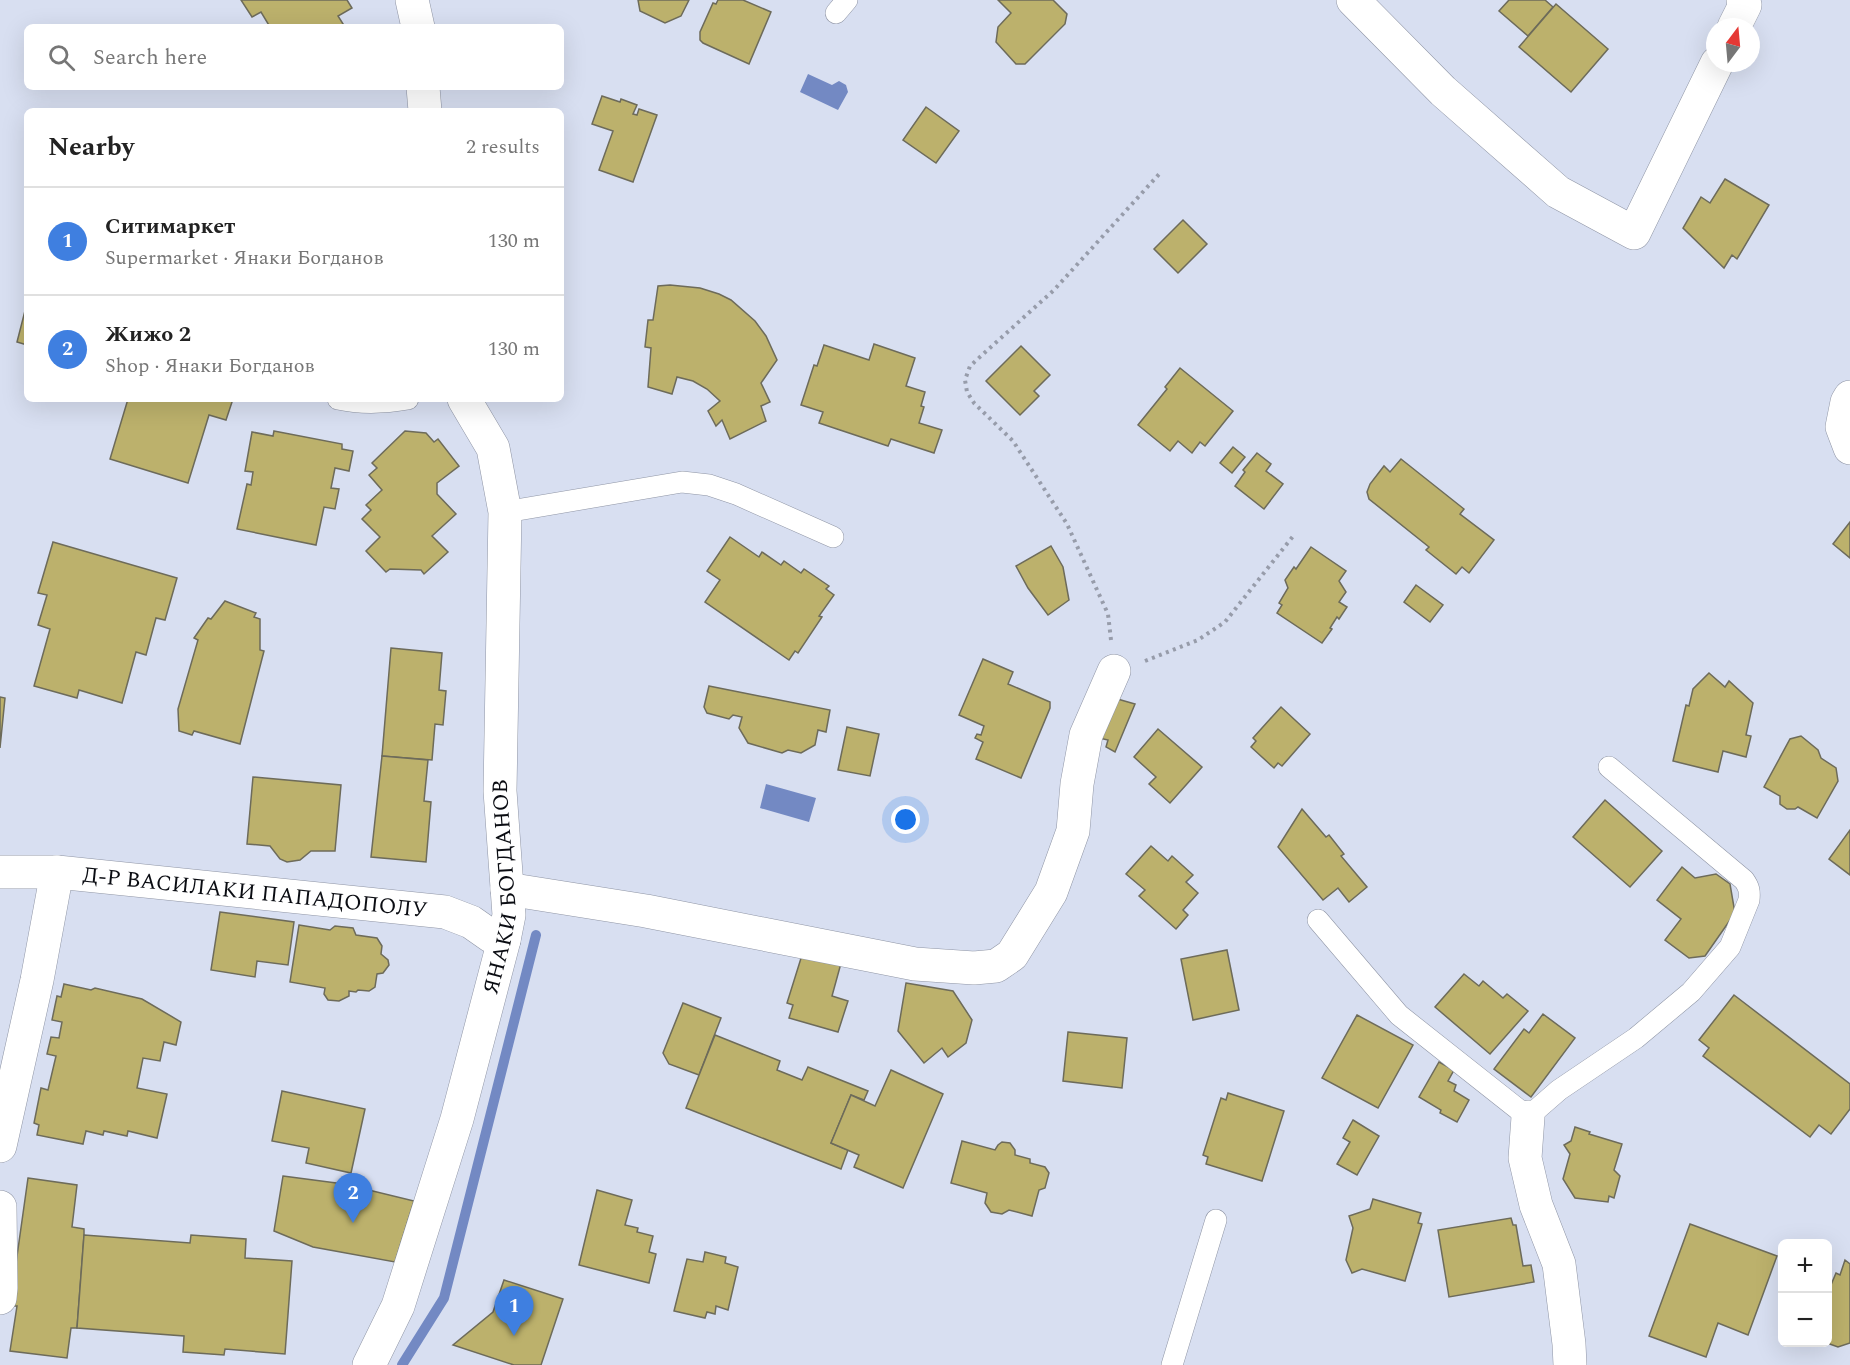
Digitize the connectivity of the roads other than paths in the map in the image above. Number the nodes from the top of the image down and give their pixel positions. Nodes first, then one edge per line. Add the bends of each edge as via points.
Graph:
1 (412, 0) edge
2 (1353, 0) edge
3 (417, 24) edge
4 (1713, 72) edge
5 (423, 90) edge
6 (425, 108) edge
7 (1850, 397) edge
8 (354, 402) edge
9 (392, 402) edge
10 (466, 402) edge
11 (1850, 448) edge
12 (505, 512) junction
13 (833, 537) dead end
14 (1114, 671) road end
15 (1609, 767) dead end
16 (0, 872) edge
17 (57, 872) junction
18 (507, 889) junction
19 (1318, 920) dead end
20 (504, 940) junction
21 (1528, 1118) junction
22 (0, 1146) edge
23 (0, 1207) edge
24 (1216, 1220) dead end
25 (0, 1298) edge
26 (369, 1365) edge
27 (1172, 1365) edge
28 (1570, 1365) edge

1 - 3 street
2 - 4 street via 1443,91 1558,192 1634,233
5 - 6 street
7 - 11 street via 1842,427
8 - 9 lane
10 - 12 street, ЯНАКИ БОГДАНОВ via 493,448
12 - 13 lane via 682,482 736,494
12 - 18 street, ЯНАКИ БОГДАНОВ via 500,791
14 - 18 street via 1086,735 1072,831 1051,892 1012,955 996,966 915,964 646,911
15 - 21 lane via 1744,880 1749,900 1730,947 1690,992 1636,1038 1559,1090
16 - 17 street, Д-Р ВАСИЛАКИ ПАПАДОПОЛУ
17 - 20 street, Д-Р ВАСИЛАКИ ПАПАДОПОЛУ via 445,912
17 - 22 street
18 - 20 street, ЯНАКИ БОГДАНОВ via 509,915
19 - 21 lane via 1399,1015
20 - 26 street, ЯНАКИ БОГДАНОВ via 450,1141 398,1306
21 - 28 street via 1525,1158 1536,1205 1559,1264
23 - 25 street
24 - 27 lane

